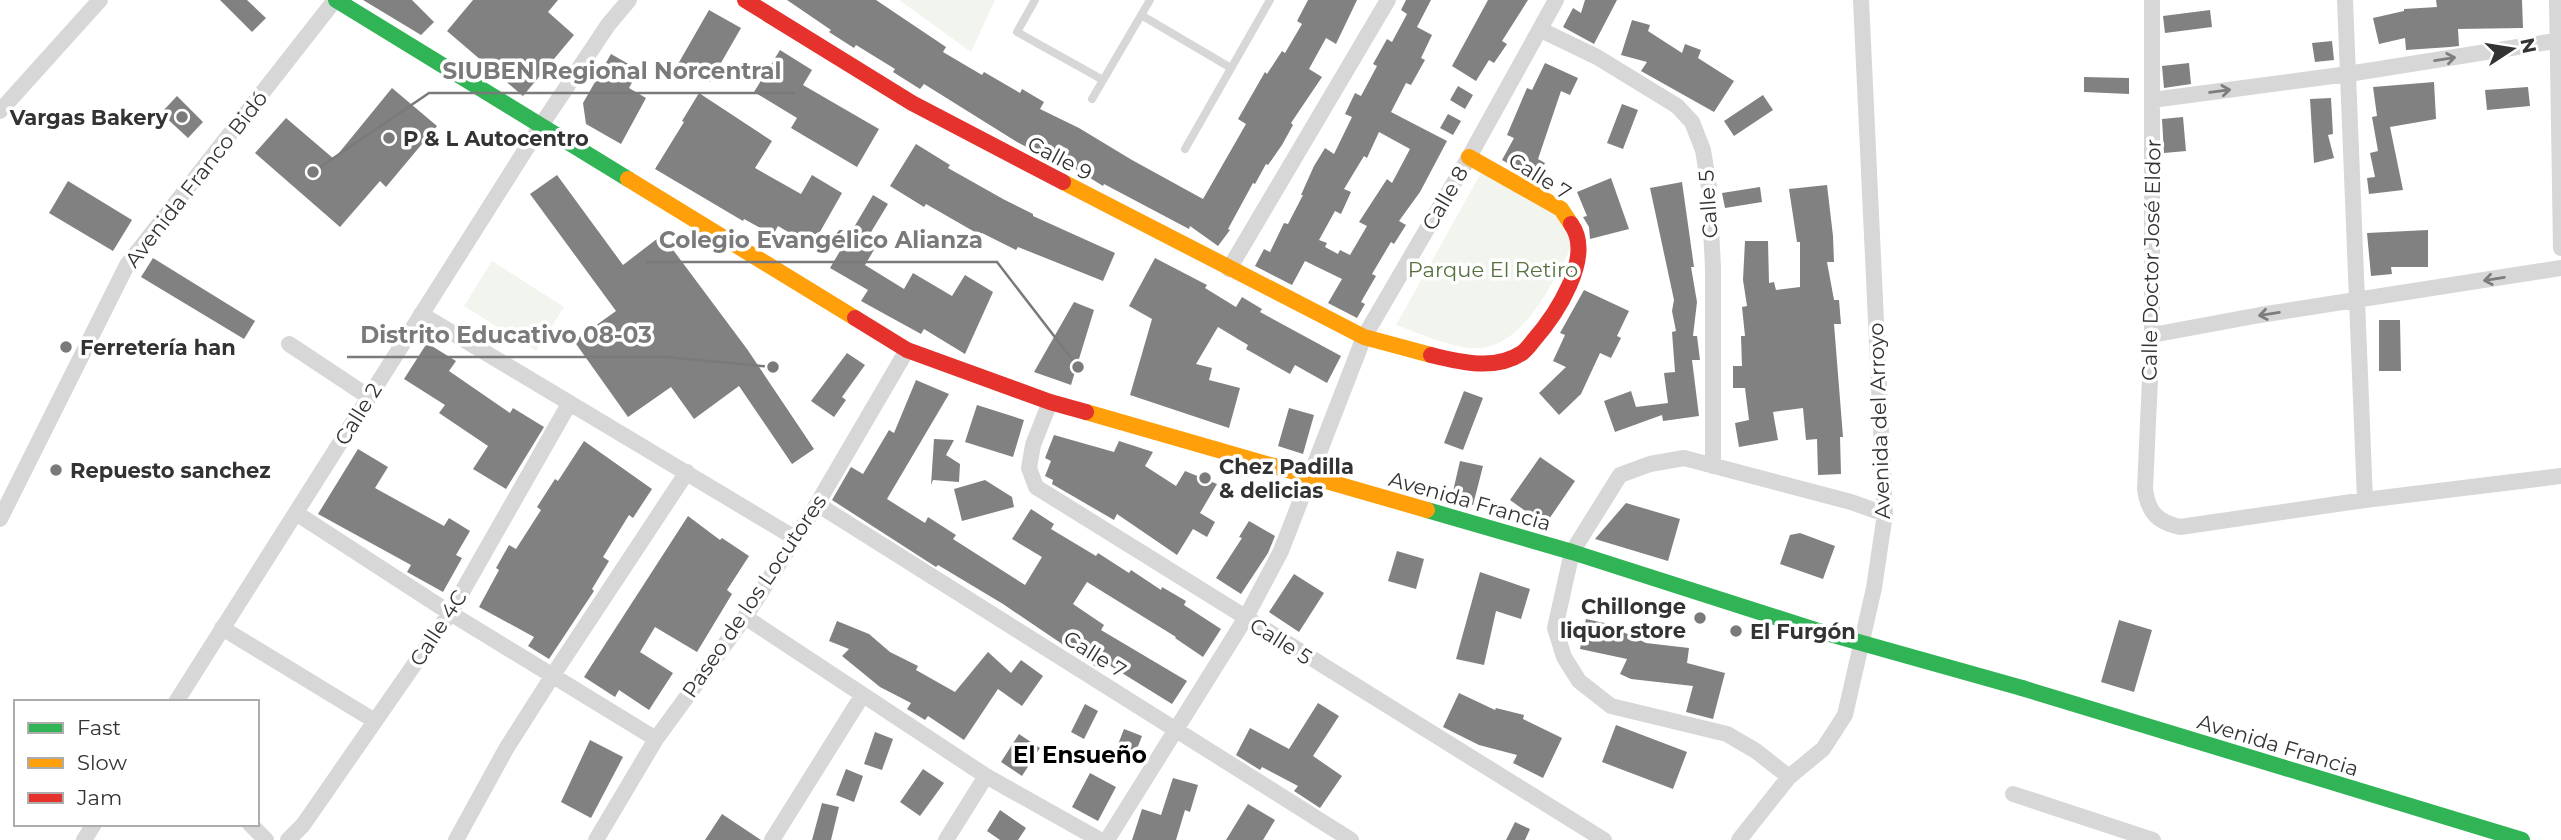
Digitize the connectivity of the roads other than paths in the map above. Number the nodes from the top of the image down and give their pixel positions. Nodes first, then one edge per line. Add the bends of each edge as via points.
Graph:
1 (100, 0) edge
2 (336, 0) edge
3 (629, 0) edge
4 (745, 0) edge
5 (1034, 0) edge
6 (1150, 0) edge
7 (1270, 0) edge
8 (1388, 0) edge
9 (1556, 0) edge
10 (1861, 0) edge
11 (2152, 0) edge
12 (2345, 0) edge
13 (2557, 0) edge
14 (1141, 15) junction
15 (1541, 30) junction
16 (2559, 41) edge
17 (1231, 68) junction
18 (2348, 74) junction
19 (1103, 80) junction
20 (1092, 99) dead end
21 (2152, 100) junction
22 (0, 111) edge
23 (540, 127) junction
24 (1185, 149) dead end
25 (1469, 158) junction
26 (2561, 248) edge
27 (2561, 268) edge
28 (1229, 269) junction
29 (2357, 301) junction
30 (421, 314) junction
31 (2152, 335) junction
32 (1364, 337) junction
33 (289, 344) dead end
34 (907, 350) junction
35 (369, 397) junction
36 (1050, 402) junction
37 (569, 404) junction
38 (1713, 466) junction
39 (687, 472) junction
40 (2561, 476) edge
41 (1309, 477) junction
42 (6, 494) edge
43 (2365, 500) junction
44 (817, 504) junction
45 (296, 513) junction
46 (1885, 514) junction
47 (0, 519) edge
48 (795, 538) junction
49 (1572, 552) junction
50 (450, 613) junction
51 (745, 617) junction
52 (1245, 619) junction
53 (222, 628) junction
54 (553, 675) junction
55 (862, 696) junction
56 (177, 700) edge
57 (375, 721) junction
58 (1176, 730) junction
59 (656, 739) junction
60 (986, 776) junction
61 (1788, 777) junction
62 (2013, 794) dead end
63 (252, 826) edge
64 (266, 840) edge
65 (288, 840) edge
66 (456, 840) edge
67 (596, 840) edge
68 (772, 840) edge
69 (946, 840) edge
70 (1100, 840) edge
71 (1107, 840) edge
72 (1350, 840) edge
73 (1604, 840) edge
74 (1739, 840) edge
75 (2153, 840) edge
76 (2522, 840) edge

1 - 22 street
2 - 23 main road, Avenida Francia
2 - 42 street, Avenida Franco Bidó via 127,265
3 - 23 street
4 - 28 main road, Calle 9 via 912,103
5 - 19 lane via 1017,32
6 - 14 lane
7 - 17 lane
8 - 28 street
9 - 15 street, Calle 8
10 - 46 street, Avenida del Arroyo
11 - 21 street, Calle Doctor José Eldor
12 - 18 street
13 - 16 street
14 - 17 lane
14 - 19 lane
15 - 25 street, Calle 8
15 - 38 street, Calle 5 via 1597,57 1677,106 1692,122 1703,150 1709,187
18 -> 16 street
16 - 26 street
17 - 24 lane
21 -> 18 street
18 - 29 street
19 - 20 lane
21 - 31 street, Calle Doctor José Eldor
23 - 30 street, Calle 2
23 - 34 main road, Avenida Francia
25 - 32 street, Calle 8
25 - 32 main road, Calle 7 via 1561,209 1576,229 1578,255 1570,287 1550,322 1522,354 1495,363 1463,363
27 -> 29 street
28 - 32 main road, Calle 9
29 -> 31 street
29 - 43 street
30 - 35 street, Calle 2
30 - 37 street
31 - 43 street, Calle Doctor José Eldor via 2145,489 2155,517 2180,527
32 - 41 street, Calle 8
33 - 35 street
34 - 36 main road, Avenida Francia
34 - 44 street, Paseo de los Locutores
35 - 45 street, Calle 2
36 - 41 main road, Avenida Francia
36 - 52 street, Calle 5 via 1029,468 1036,487
37 - 39 street
37 - 50 street, Calle 4C
38 - 46 street
38 - 49 street via 1684,458 1620,475
39 - 48 street
39 - 54 street
40 - 43 street
41 - 49 main road, Avenida Francia
41 - 52 street, Calle 8 via 1281,551
42 - 47 street, Avenida Franco Bidó
44 - 48 street, Paseo de los Locutores
44 - 58 street, Calle 7
45 - 50 street
45 - 53 street, Calle 2
46 - 61 street, Avenida del Arroyo via 1874,588 1845,715 1823,749
48 - 51 street, Paseo de los Locutores
49 - 61 street via 1555,628 1564,657 1579,681 1611,706 1727,734
49 - 76 main road, Avenida Francia, bridge via 1819,631
50 - 54 street
50 - 57 street, Calle 4C
51 - 55 street
51 - 59 street, Paseo de los Locutores
52 - 58 street, Calle 8
52 - 73 street, Calle 5
53 - 56 street, Calle 2
53 - 57 street
54 - 59 street
54 - 66 street
55 - 60 street
55 - 68 street
57 - 65 street, Calle 4C
58 - 71 street, Calle 8
58 - 72 street, Calle 7
59 - 67 street, Paseo de los Locutores
60 - 69 street
60 - 70 street
61 - 74 street, Avenida del Arroyo
62 - 75 street
63 - 64 street

